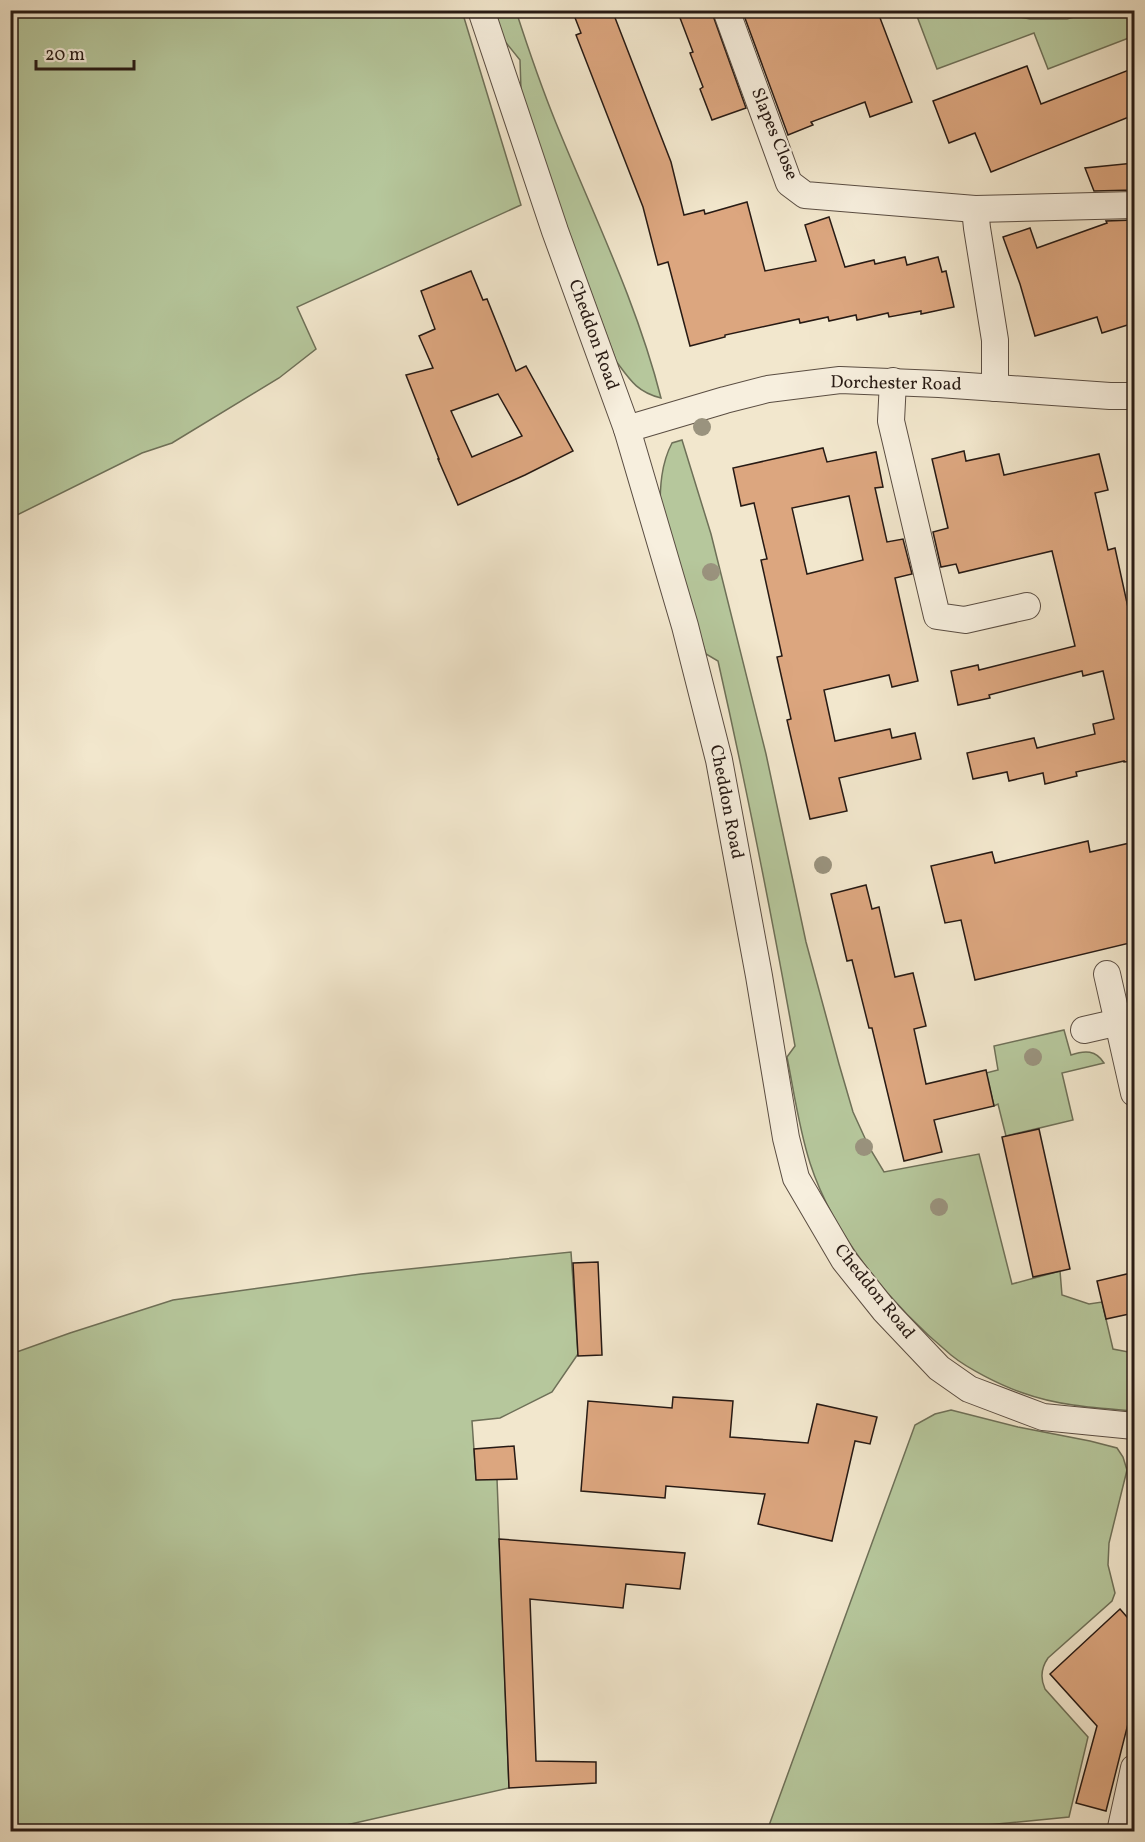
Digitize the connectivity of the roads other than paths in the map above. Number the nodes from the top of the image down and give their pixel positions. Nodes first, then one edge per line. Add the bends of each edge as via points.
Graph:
1 (481, 10) edge
2 (726, 10) edge
3 (1134, 205) edge
4 (975, 209) junction
5 (893, 381) junction
6 (995, 388) junction
7 (1134, 396) edge
8 (627, 429) junction
9 (1028, 606) dead end
10 (1107, 974) dead end
11 (1119, 1022) junction
12 (1084, 1030) dead end
13 (1134, 1092) edge
14 (1134, 1426) edge
15 (1134, 1768) edge
16 (1120, 1832) edge

1 - 8 street, Cheddon Road
2 - 4 street, Slapes Close via 789,183 805,195
3 - 4 street, Slapes Close
4 - 6 street via 995,340
5 - 6 street, Dorchester Road
5 - 8 street, Dorchester Road via 840,380 768,389
5 - 9 street via 891,421 937,616 966,620
6 - 7 street, Dorchester Road
8 - 14 street, Cheddon Road via 719,759 796,1178 844,1260 939,1368 969,1389 1043,1417
10 - 11 street
11 - 12 street
11 - 13 street
15 - 16 street

